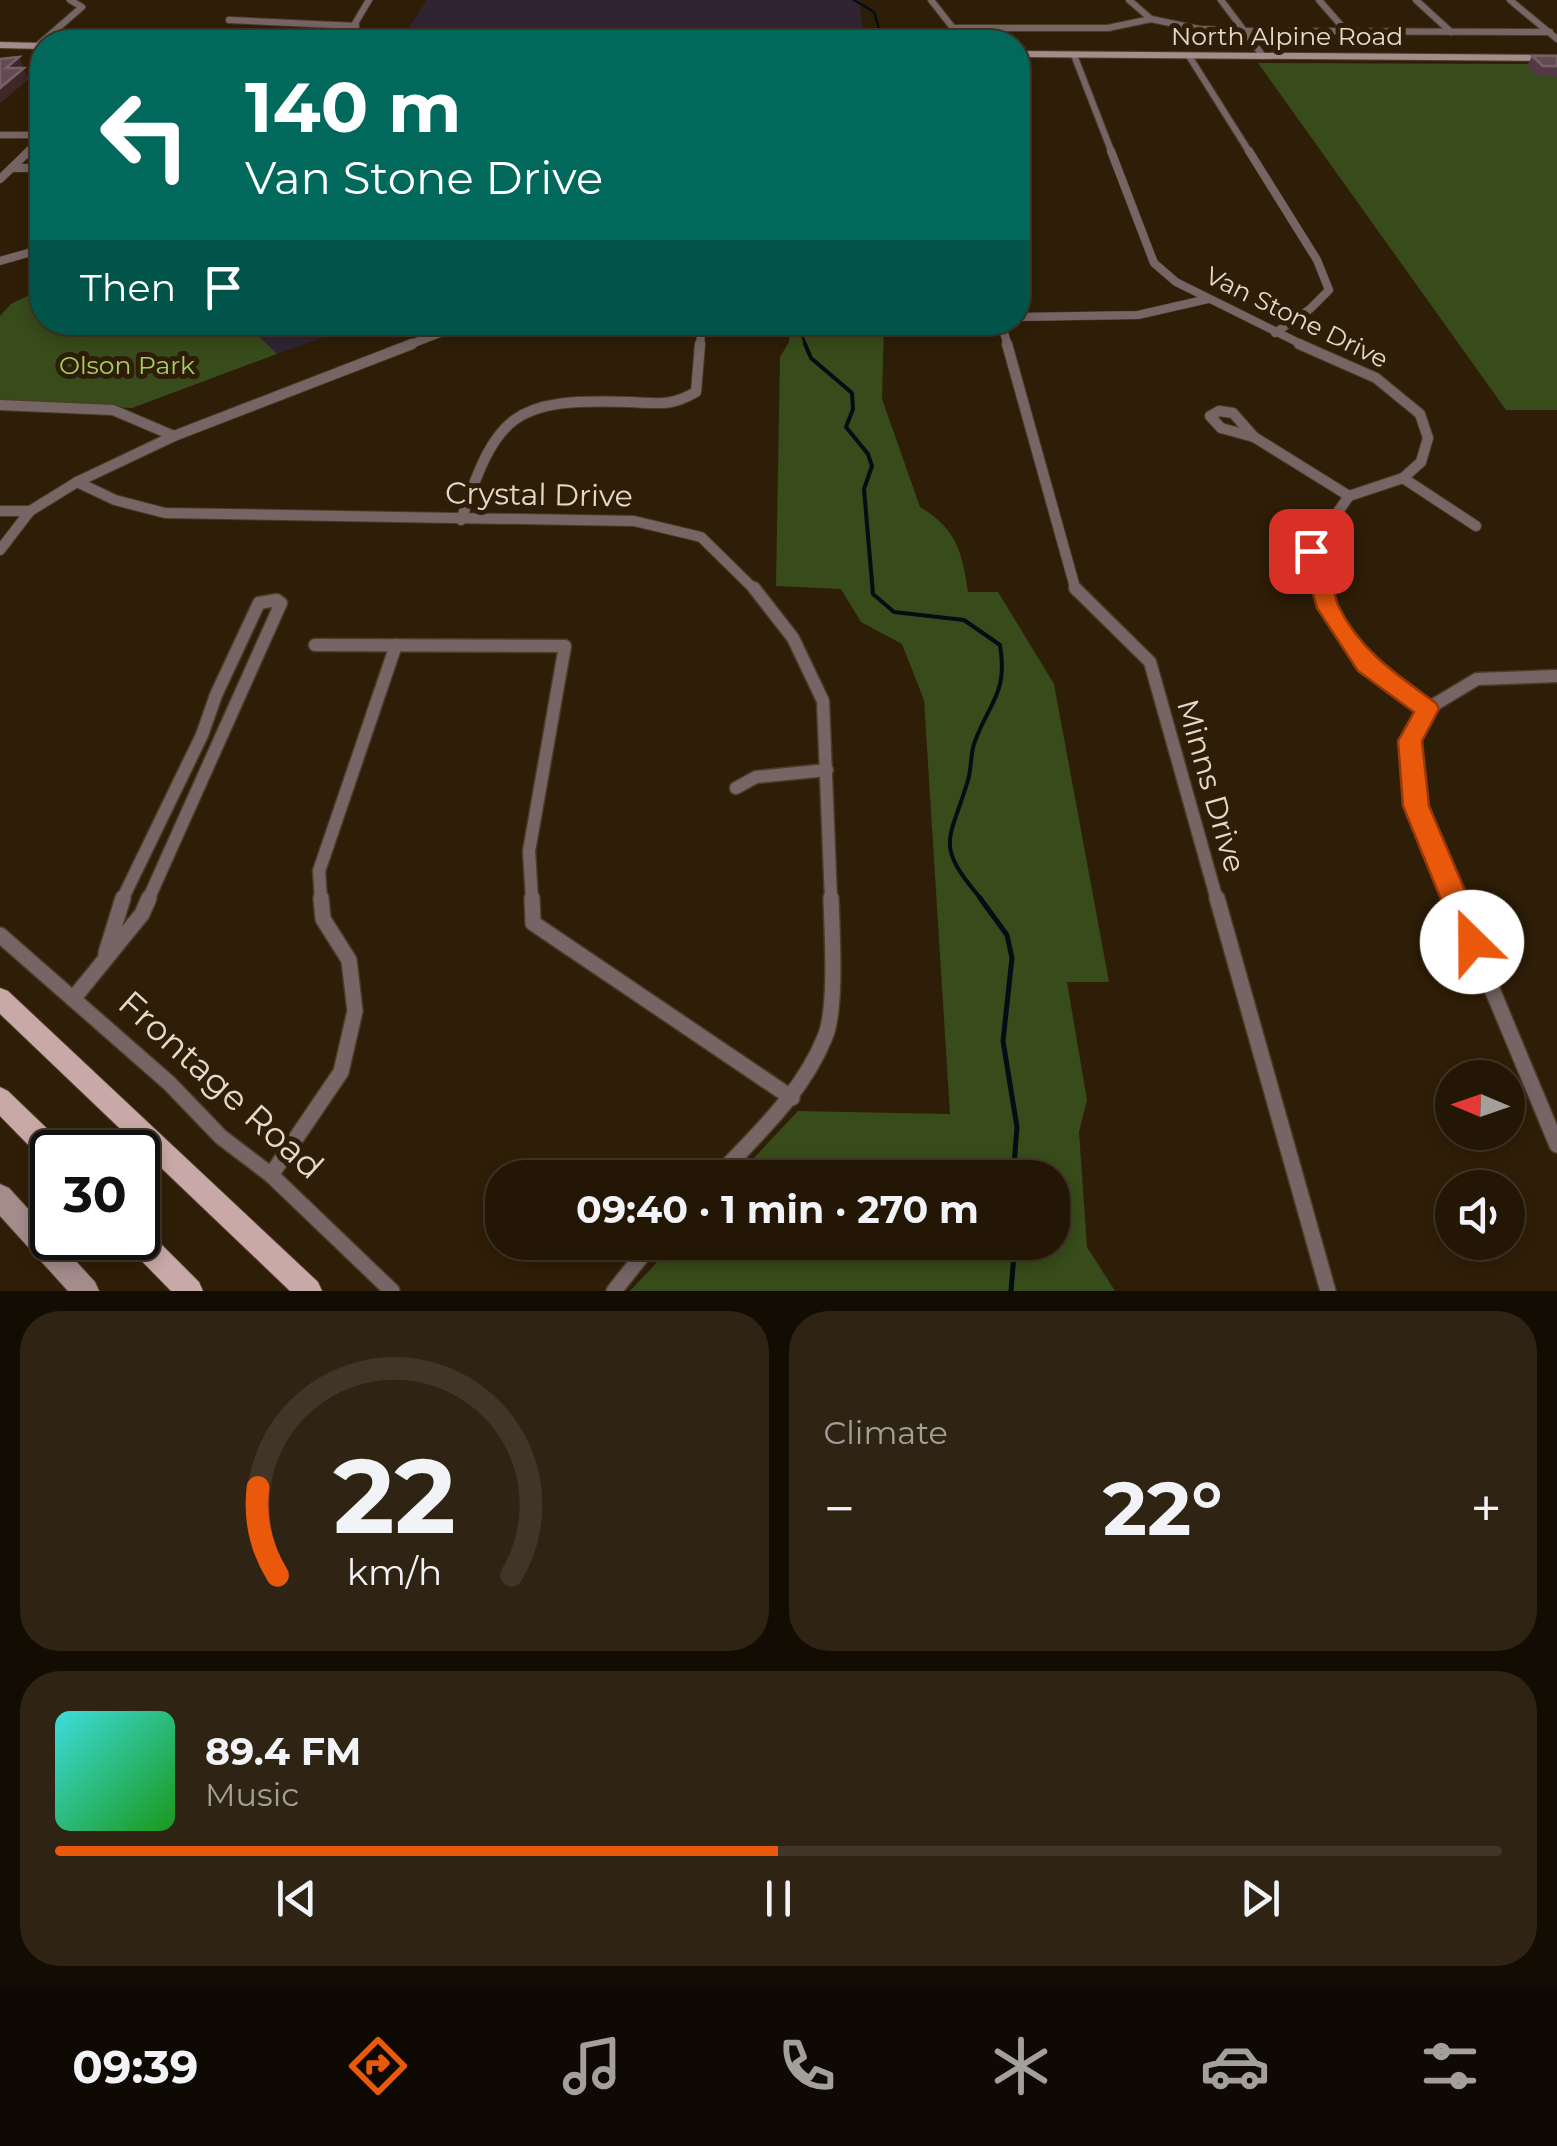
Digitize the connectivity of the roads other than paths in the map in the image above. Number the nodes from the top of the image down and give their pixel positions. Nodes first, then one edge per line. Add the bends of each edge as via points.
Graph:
1 (70, 0) edge
2 (369, 0) edge
3 (932, 0) edge
4 (1128, 0) edge
5 (1221, 0) edge
6 (1319, 0) edge
7 (1416, 0) edge
8 (1510, 0) edge
9 (228, 20) dead end
10 (1151, 20) junction
11 (356, 26) junction
12 (953, 28) joint
13 (57, 30) edge
14 (353, 30) edge
15 (1244, 30) junction
16 (1346, 31) junction
17 (1451, 32) junction
18 (1550, 32) junction
19 (1557, 38) edge
20 (0, 45) edge
21 (30, 46) edge
22 (1030, 54) edge
23 (1074, 54) junction
24 (1190, 56) junction
25 (1263, 56) junction
26 (1557, 58) edge
27 (1, 136) edge
28 (30, 137) edge
29 (30, 149) edge
30 (12, 168) junction
31 (30, 168) edge
32 (0, 179) edge
33 (30, 252) edge
34 (0, 261) edge
35 (1208, 299) junction
36 (1030, 317) edge
37 (1275, 334) junction
38 (434, 335) edge
39 (701, 335) edge
40 (1005, 335) edge
41 (0, 405) edge
42 (174, 436) junction
43 (1254, 437) dead end
44 (1403, 478) junction
45 (77, 482) junction
46 (1349, 496) junction
47 (0, 511) edge
48 (30, 511) junction
49 (461, 520) junction
50 (1476, 526) dead end
51 (0, 550) edge
52 (315, 645) dead end
53 (396, 645) junction
54 (1557, 676) edge
55 (1427, 709) junction
56 (827, 770) junction
57 (736, 788) dead end
58 (0, 935) edge
59 (106, 953) junction
60 (0, 998) edge
61 (73, 999) junction
62 (792, 1098) junction
63 (0, 1099) edge
64 (31, 1130) edge
65 (1557, 1145) edge
66 (733, 1160) edge
67 (271, 1175) junction
68 (0, 1197) edge
69 (159, 1260) edge
70 (639, 1260) edge
71 (86, 1291) edge
72 (190, 1291) edge
73 (310, 1291) edge
74 (392, 1291) edge
75 (614, 1291) edge
76 (1328, 1291) edge

1 - 13 street via 82,7
2 - 11 street
3 - 12 street
4 - 10 street
5 - 15 street
6 - 16 street
7 - 17 street
8 - 18 street
9 - 11 street
10 - 12 street via 1108,28
10 - 15 street
11 - 14 street
15 - 16 street
15 - 25 street
16 - 17 street
17 - 18 street
18 - 19 street
20 - 21 main road
22 - 23 main road, North Alpine Road
23 - 24 main road, North Alpine Road
23 - 35 street, Van Stone Drive via 1147,250 1176,282
24 - 25 main road, North Alpine Road
24 - 37 street via 1318,260 1329,290
25 - 26 main road, North Alpine Road
27 - 28 street
29 - 30 street
30 - 31 street
30 - 32 street
33 - 34 street
35 - 36 street via 1143,315
35 - 37 street, Van Stone Drive
37 - 44 street, Van Stone Drive via 1376,378 1420,414 1428,438 1420,462
38 - 42 street
39 - 49 street via 696,392 686,400 553,404 507,421 490,442
40 - 76 street, Minns Drive via 1076,590 1150,662
41 - 42 street via 112,410
42 - 45 street
43 - 46 street
44 - 46 street
44 - 50 street
45 - 48 street
45 - 49 street, Crystal Drive via 165,513
46 - 55 street via 1311,551 1328,608 1366,665
47 - 48 street
48 - 51 street
49 - 56 street, Crystal Drive via 634,522 701,537 744,575 792,638 824,701
52 - 53 street
53 - 62 street via 564,646 529,850 532,923
53 - 67 street via 319,870 323,919 349,960 355,1011 341,1072
54 - 55 street via 1477,679
55 - 65 street via 1410,741 1416,806
56 - 57 street via 756,777
56 - 62 street, Crystal Drive via 834,944 827,1034
58 - 61 street, Frontage Road
59 - 59 street via 142,914 282,603 277,600 259,603 115,914
59 - 61 street
60 - 73 main road
61 - 67 street, Frontage Road
62 - 66 street, Crystal Drive
63 - 64 main road
67 - 74 street, Frontage Road
68 - 71 main road
69 - 72 main road
70 - 75 street

